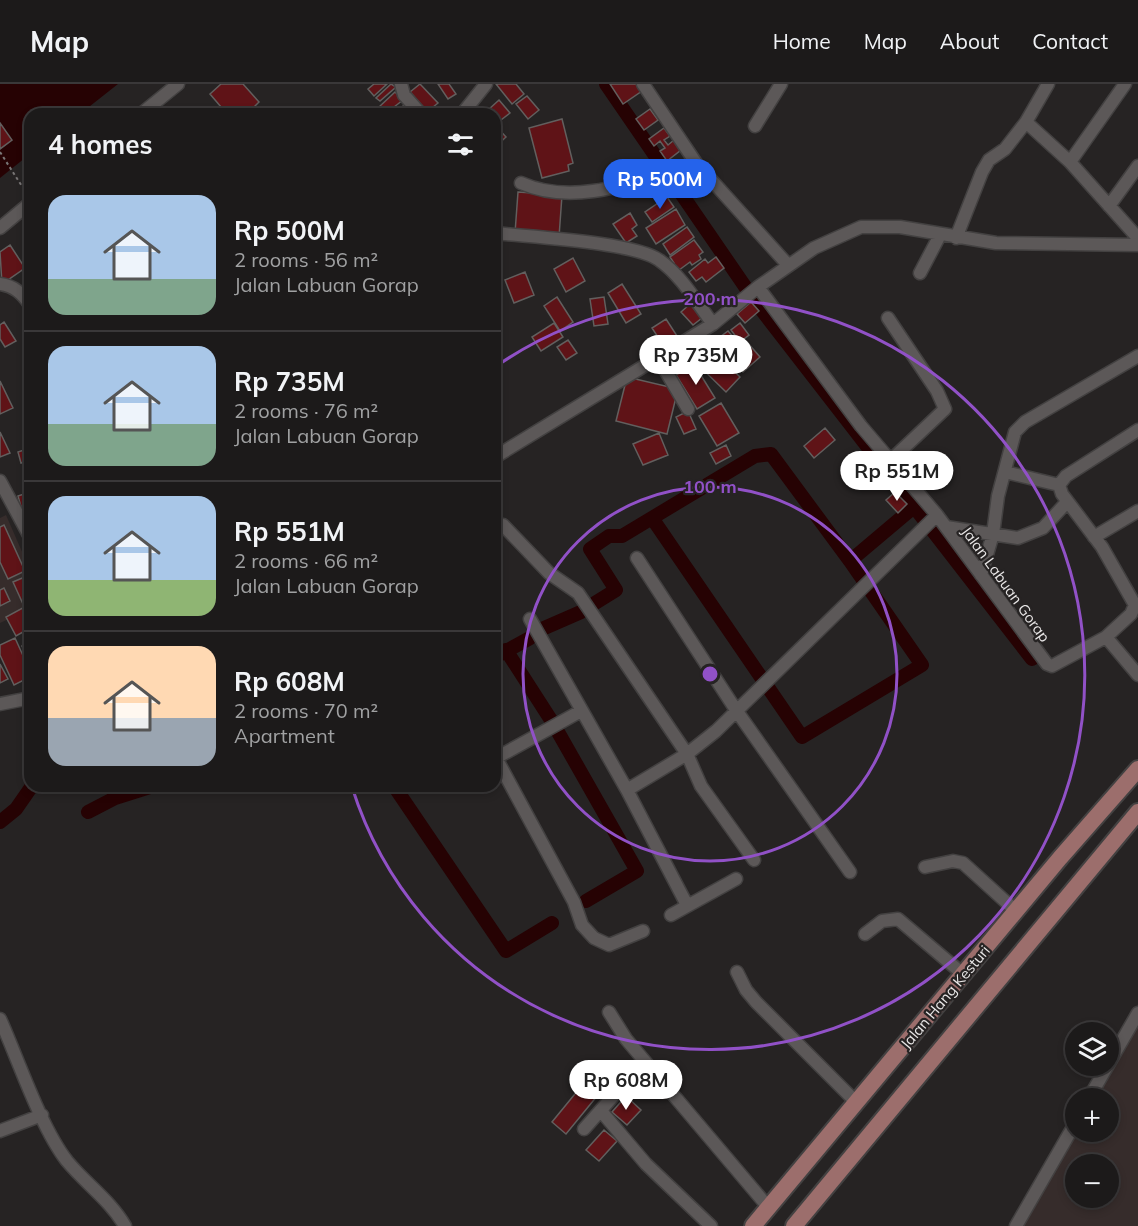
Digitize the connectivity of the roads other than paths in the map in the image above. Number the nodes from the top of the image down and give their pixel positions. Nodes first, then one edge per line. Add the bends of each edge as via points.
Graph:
1 (178, 84) edge
2 (401, 84) edge
3 (486, 84) edge
4 (643, 84) edge
5 (781, 84) edge
6 (1048, 84) edge
7 (1125, 84) edge
8 (148, 108) edge
9 (416, 108) edge
10 (467, 108) edge
11 (1026, 122) junction
12 (755, 126) dead end
13 (1070, 162) junction
14 (696, 163) junction
15 (1138, 166) edge
16 (521, 183) dead end
17 (24, 206) edge
18 (1109, 207) junction
19 (0, 228) edge
20 (501, 234) edge
21 (940, 235) junction
22 (956, 238) junction
23 (1138, 238) edge
24 (1138, 245) edge
25 (788, 265) junction
26 (920, 273) dead end
27 (0, 284) edge
28 (756, 288) junction
29 (24, 296) edge
30 (888, 318) dead end
31 (713, 324) junction
32 (1138, 356) edge
33 (658, 358) junction
34 (688, 409) dead end
35 (1138, 430) edge
36 (501, 453) edge
37 (891, 460) junction
38 (1005, 472) junction
39 (0, 481) edge
40 (1059, 485) junction
41 (1067, 502) junction
42 (1138, 511) edge
43 (935, 518) junction
44 (501, 525) edge
45 (24, 526) edge
46 (946, 527) junction
47 (993, 534) junction
48 (1094, 537) junction
49 (637, 558) dead end
50 (981, 575) junction
51 (530, 619) dead end
52 (1106, 637) junction
53 (1138, 675) edge
54 (24, 699) edge
55 (0, 704) edge
56 (736, 710) junction
57 (581, 711) junction
58 (501, 754) edge
59 (687, 754) junction
60 (501, 766) edge
61 (1138, 768) edge
62 (627, 790) junction
63 (1138, 812) edge
64 (754, 860) dead end
65 (925, 867) dead end
66 (850, 872) dead end
67 (736, 879) dead end
68 (687, 905) junction
69 (1017, 911) junction
70 (671, 915) dead end
71 (643, 931) dead end
72 (865, 934) dead end
73 (737, 972) dead end
74 (964, 975) junction
75 (609, 1012) dead end
76 (1138, 1013) edge
77 (0, 1019) edge
78 (1119, 1046) edge
79 (616, 1093) dead end
80 (856, 1102) junction
81 (601, 1111) junction
82 (42, 1115) junction
83 (584, 1129) dead end
84 (0, 1131) edge
85 (1065, 1141) edge
86 (769, 1208) junction
87 (126, 1226) edge
88 (711, 1226) edge
89 (753, 1226) edge
90 (794, 1226) edge
91 (1016, 1226) edge

1 - 8 street
2 - 9 street via 404,95
3 - 10 street
4 - 14 street
5 - 12 street
6 - 11 street
7 - 13 street
11 - 13 street
11 - 22 street via 1005,149 989,160
13 - 18 street
14 - 16 street via 574,195 544,192
14 - 25 street
15 - 18 street
17 - 19 street
18 - 23 street
20 - 31 street via 615,247 652,256 668,268
21 - 22 street
21 - 25 street via 900,227 861,227 814,248
21 - 26 street
22 - 24 street via 996,243
25 - 28 street
27 - 29 street via 11,286
28 - 31 street
28 - 37 street, Jalan Labuan Gorap
30 - 37 street via 938,391 945,409
31 - 33 street
32 - 38 street via 1025,422 1015,432
33 - 34 street
33 - 36 street
35 - 40 street via 1066,476
37 - 43 street, Jalan Labuan Gorap
38 - 40 street
38 - 47 street
39 - 45 street
40 - 41 street
41 - 47 street via 1043,528 1029,536
41 - 48 street
42 - 48 street
43 - 46 street, Jalan Labuan Gorap
43 - 56 street
44 - 59 street via 549,573 578,593
46 - 47 street
46 - 50 street, Jalan Labuan Gorap
47 - 50 street
48 - 52 street, Jalan Labuan Gorap via 1135,605 1131,614
49 - 56 street
50 - 52 street, Jalan Labuan Gorap via 1047,664 1056,665
51 - 57 street
52 - 53 street
54 - 55 street
56 - 59 street
56 - 66 street
57 - 58 street
57 - 62 street
59 - 62 street
59 - 64 street via 701,786
60 - 71 street via 586,931 609,945
61 - 69 main road, Jalan Hang Kesturi
62 - 68 street
63 - 90 main road, Jalan Hang Kesturi
65 - 69 street via 953,861 963,863
67 - 68 street
68 - 70 street
69 - 74 main road, Jalan Hang Kesturi
72 - 74 street via 882,921 898,920
73 - 80 street via 756,1002
74 - 80 main road, Jalan Hang Kesturi
75 - 86 street via 626,1040
76 - 78 street
77 - 82 street
79 - 81 street
80 - 86 main road, Jalan Hang Kesturi
81 - 83 street
81 - 88 street via 646,1164
82 - 84 street
82 - 87 street via 67,1161 100,1192
85 - 91 street
86 - 89 main road, Jalan Hang Kesturi

